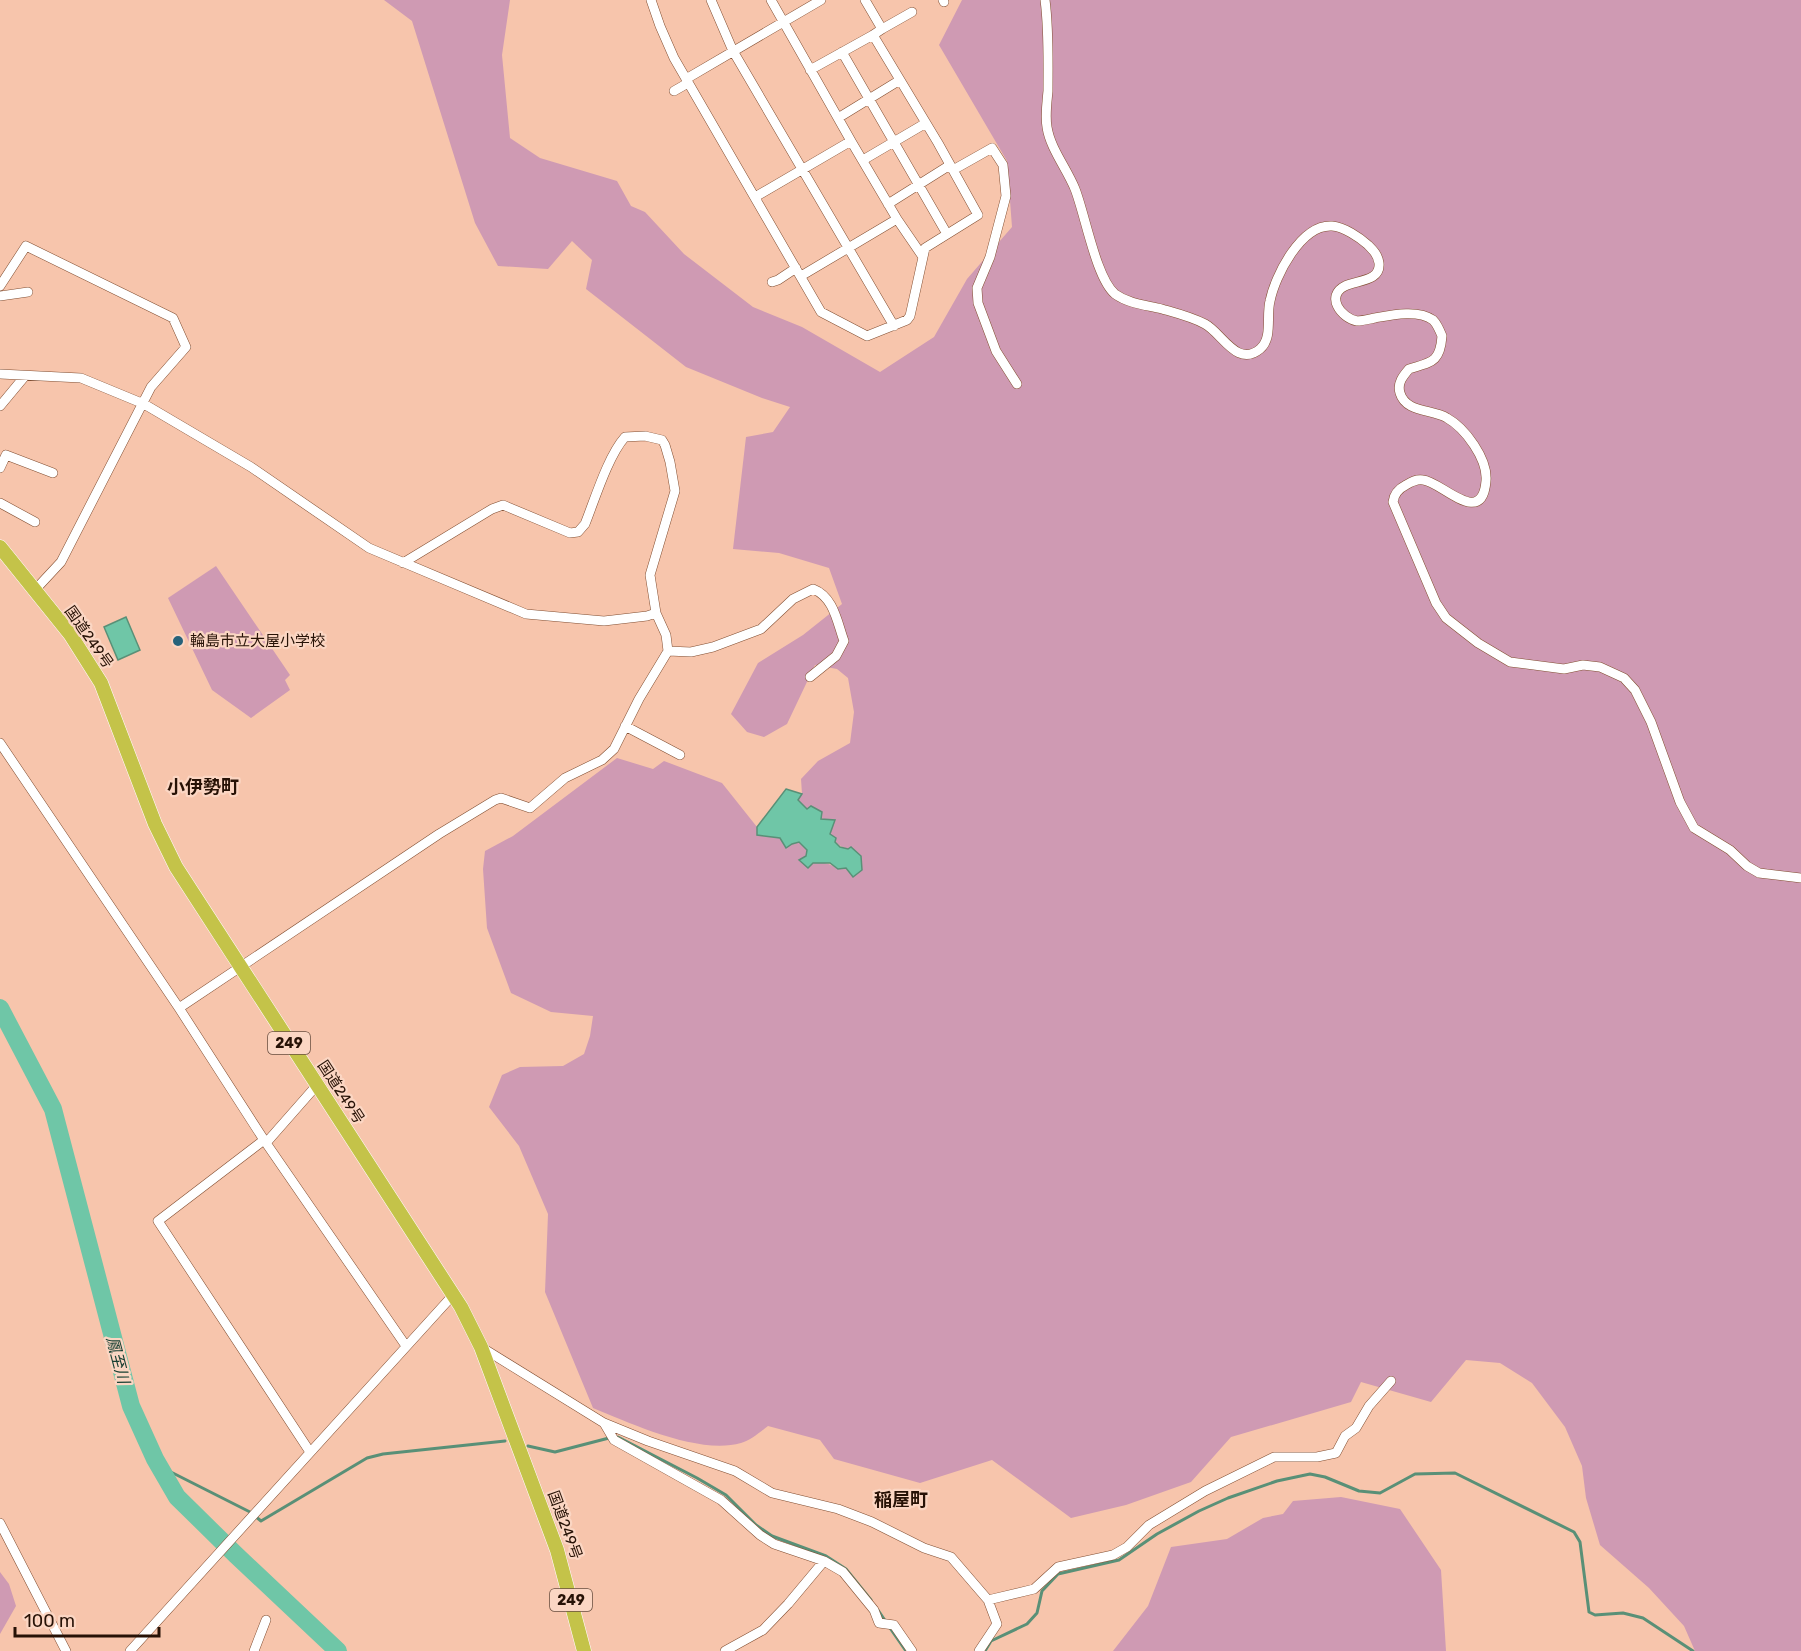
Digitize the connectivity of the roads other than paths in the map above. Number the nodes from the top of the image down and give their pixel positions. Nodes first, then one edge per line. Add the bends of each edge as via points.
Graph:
1 (651, 0) edge
2 (711, 0) edge
3 (771, 0) edge
4 (821, 0) edge
5 (865, 0) edge
6 (1045, 0) edge
7 (912, 12) dead end
8 (783, 22) junction
9 (882, 29) junction
10 (873, 35) junction
11 (733, 51) junction
12 (842, 52) junction
13 (810, 70) junction
14 (900, 80) junction
15 (687, 81) junction
16 (674, 91) dead end
17 (869, 98) junction
18 (838, 118) junction
19 (926, 123) junction
20 (851, 141) junction
21 (894, 142) junction
22 (862, 160) junction
23 (951, 167) junction
24 (803, 169) junction
25 (920, 185) junction
26 (755, 197) junction
27 (888, 204) junction
28 (897, 219) junction
29 (947, 234) junction
30 (848, 247) junction
31 (923, 256) junction
32 (798, 272) junction
33 (772, 282) dead end
34 (0, 286) edge
35 (28, 292) dead end
36 (0, 296) edge
37 (894, 326) junction
38 (0, 374) edge
39 (25, 376) junction
40 (1017, 384) dead end
41 (144, 404) junction
42 (0, 406) edge
43 (0, 468) edge
44 (53, 473) dead end
45 (0, 503) edge
46 (34, 522) dead end
47 (0, 547) edge
48 (403, 563) junction
49 (34, 591) junction
50 (656, 613) junction
51 (668, 651) junction
52 (810, 677) dead end
53 (625, 726) junction
54 (0, 743) edge
55 (680, 755) dead end
56 (1801, 878) edge
57 (240, 968) junction
58 (179, 1008) junction
59 (317, 1085) junction
60 (265, 1141) junction
61 (454, 1294) junction
62 (406, 1346) junction
63 (481, 1347) junction
64 (1391, 1381) dead end
65 (606, 1427) junction
66 (310, 1452) junction
67 (0, 1523) edge
68 (824, 1561) junction
69 (988, 1600) junction
70 (266, 1620) dead end
71 (66, 1651) edge
72 (130, 1651) edge
73 (254, 1651) edge
74 (584, 1651) edge
75 (725, 1651) edge
76 (912, 1651) edge
77 (979, 1651) edge

1 - 15 street via 664,37
2 - 11 street
3 - 8 street
4 - 8 street
5 - 9 street
6 - 56 street via 1047,128 1075,188 1101,272 1113,292 1138,304 1203,323 1233,350 1248,355 1266,342 1272,293 1303,238 1316,228 1330,226 1367,244 1377,255 1378,272 1372,278 1345,285 1337,297 1338,310 1358,321 1401,314 1433,321 1442,336 1438,354 1429,365 1409,369 1400,383 1400,394 1419,410 1434,412 1460,425 1486,476 1485,490 1476,502 1463,502 1424,480 1399,488 1393,497 1436,603 1446,618 1510,662 1564,669 1600,667 1624,678 1635,690 1651,722 1680,802 1694,828 1759,873
7 - 9 street
8 - 11 street
8 - 13 street
9 - 10 street
10 - 12 street
10 - 14 street
11 - 15 street
11 - 24 street
12 - 13 street
12 - 17 street
13 - 18 street
14 - 17 street
14 - 19 street
15 - 16 street
15 - 26 street
17 - 18 street
17 - 21 street
18 - 20 street
19 - 21 street
19 - 23 street
20 - 22 street
20 - 24 street
21 - 22 street
21 - 25 street
22 - 27 street
23 - 25 street
23 - 29 street via 978,215
23 - 40 street via 992,148 1003,165 1006,196 990,257 977,288 978,303 996,351
24 - 26 street
24 - 30 street
25 - 27 street
25 - 29 street
26 - 32 street
27 - 28 street
28 - 30 street
28 - 31 street
29 - 31 street via 925,248
30 - 32 street
30 - 37 street
31 - 37 street via 910,316
32 - 33 street
32 - 37 street via 824,314 867,336
34 - 41 street via 26,246 173,318 186,347 151,387
35 - 36 street
38 - 39 street
39 - 41 street via 81,378
39 - 42 street
41 - 48 street via 251,467 369,548
41 - 49 street via 62,562
43 - 44 street via 6,455
45 - 46 street
47 - 49 highway, 国道249号 / 249
48 - 50 street via 533,616 604,621
48 - 50 street via 503,505 570,533 578,532 585,524 619,443 630,435 645,435 662,440 665,445 675,491 650,575
49 - 57 highway, 国道249号 / 249 via 70,634 101,683 155,824 176,867
50 - 51 street
51 - 52 street via 691,652 753,633 793,599 813,589 831,603 844,641 837,656
51 - 53 street
53 - 55 street
53 - 57 street via 614,749 602,760 565,778 536,805 530,808 501,798 495,800
54 - 58 street
57 - 58 street
57 - 59 highway, 国道249号 / 249
58 - 60 street
59 - 60 street
59 - 61 highway, 国道249号 / 249
60 - 62 street
60 - 66 street via 158,1221
61 - 62 street
61 - 63 highway, 国道249号 / 249
62 - 66 street
63 - 65 street
63 - 74 highway, 国道249号 / 249 via 564,1571
64 - 69 street via 1356,1428 1345,1436 1336,1453 1274,1456 1149,1525 1113,1555 1058,1567 1034,1589
65 - 68 street via 614,1440 722,1500 774,1544
65 - 69 street via 735,1471 772,1493 872,1521 924,1548 951,1557
66 - 72 street
67 - 71 street
68 - 75 street via 763,1630
68 - 76 street via 843,1572 874,1610 879,1623 889,1625
69 - 77 street via 997,1624
70 - 73 street

